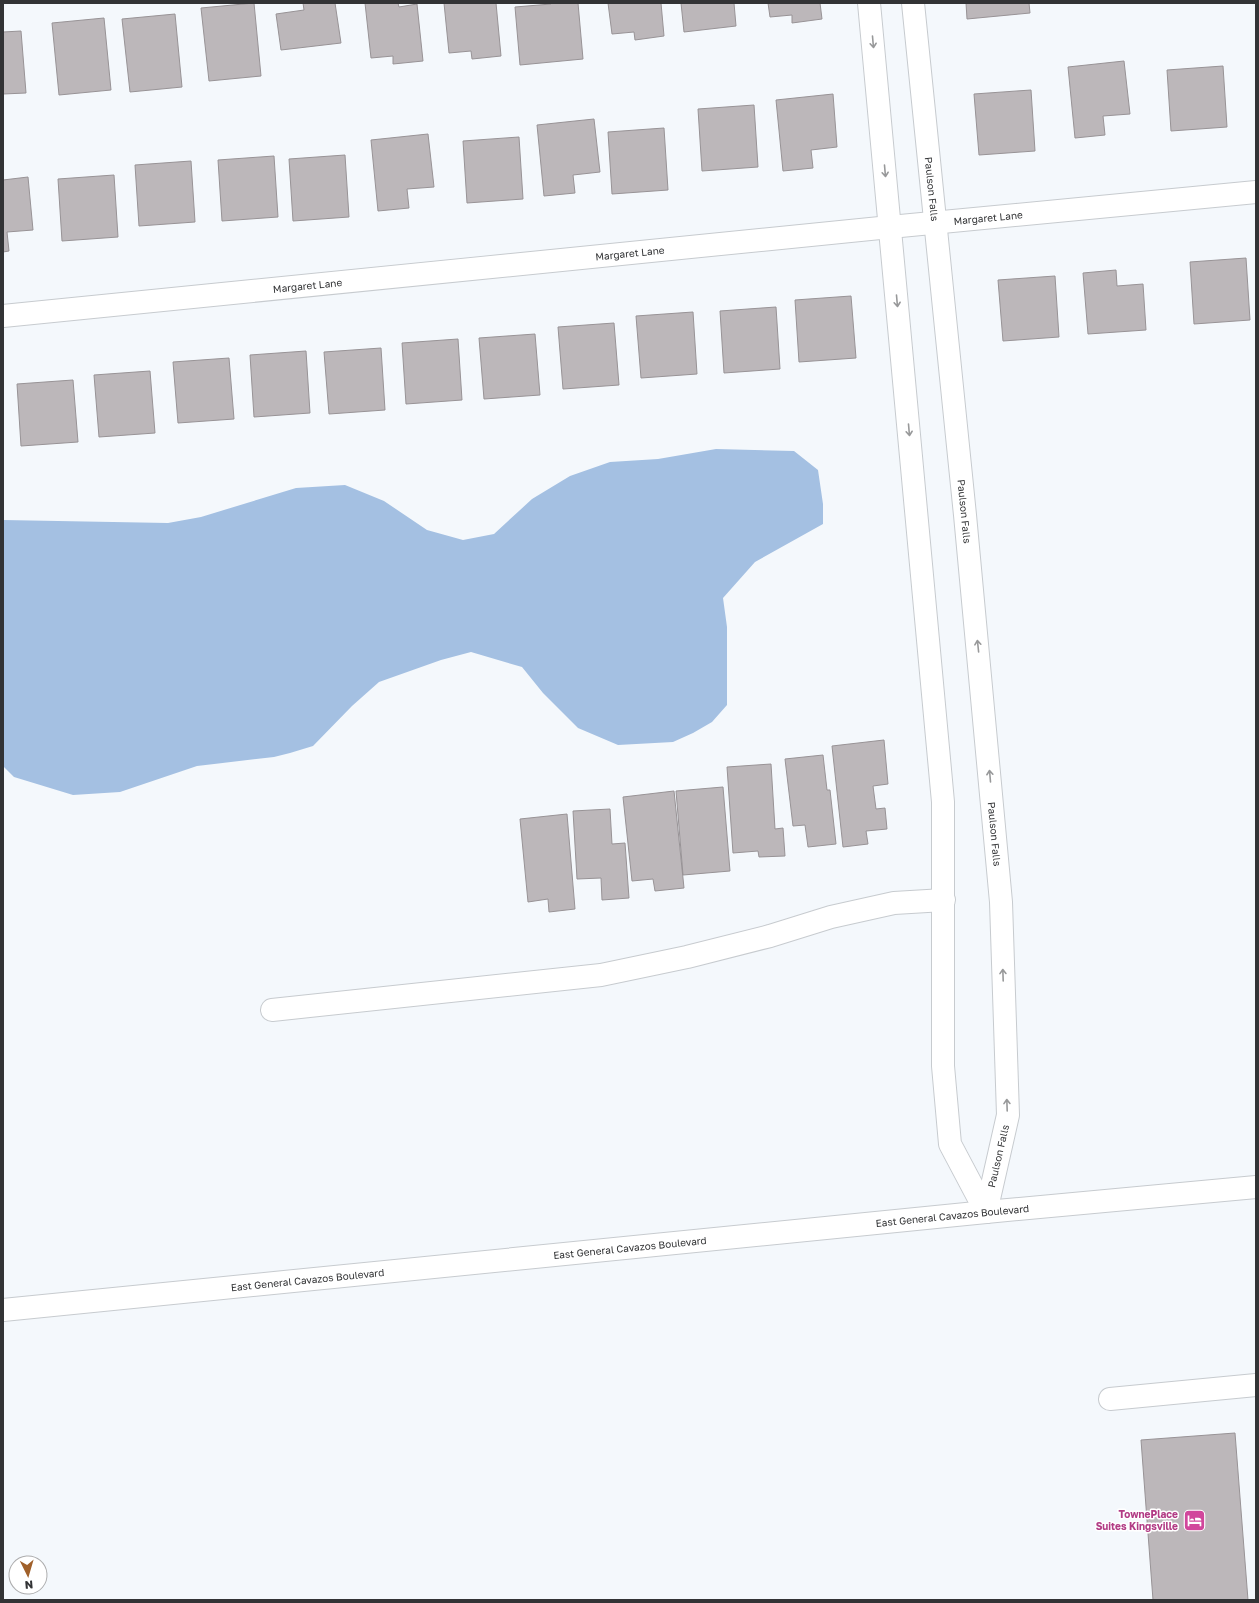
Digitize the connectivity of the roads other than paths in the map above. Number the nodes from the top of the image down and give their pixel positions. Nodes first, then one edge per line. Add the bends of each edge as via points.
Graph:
1 (869, 3) edge
2 (913, 3) edge
3 (1256, 192) edge
4 (935, 223) junction
5 (890, 227) junction
6 (3, 316) edge
7 (944, 900) junction
8 (272, 1010) dead end
9 (1256, 1187) edge
10 (986, 1212) junction
11 (3, 1310) edge
12 (1256, 1385) edge
13 (1110, 1399) dead end

1 -> 5 street, Paulson Falls
2 - 4 street, Paulson Falls
3 - 4 street, Margaret Lane
4 - 5 street, Margaret Lane
10 -> 4 street, Paulson Falls via 1008,1115 1001,902
5 - 6 street, Margaret Lane
5 -> 7 street, Paulson Falls via 942,795
7 - 8 street via 894,903 831,917 687,957 601,975
7 - 10 street, Paulson Falls via 943,1066 950,1144
9 - 10 street, East General Cavazos Boulevard
10 - 11 street, East General Cavazos Boulevard
12 - 13 street

